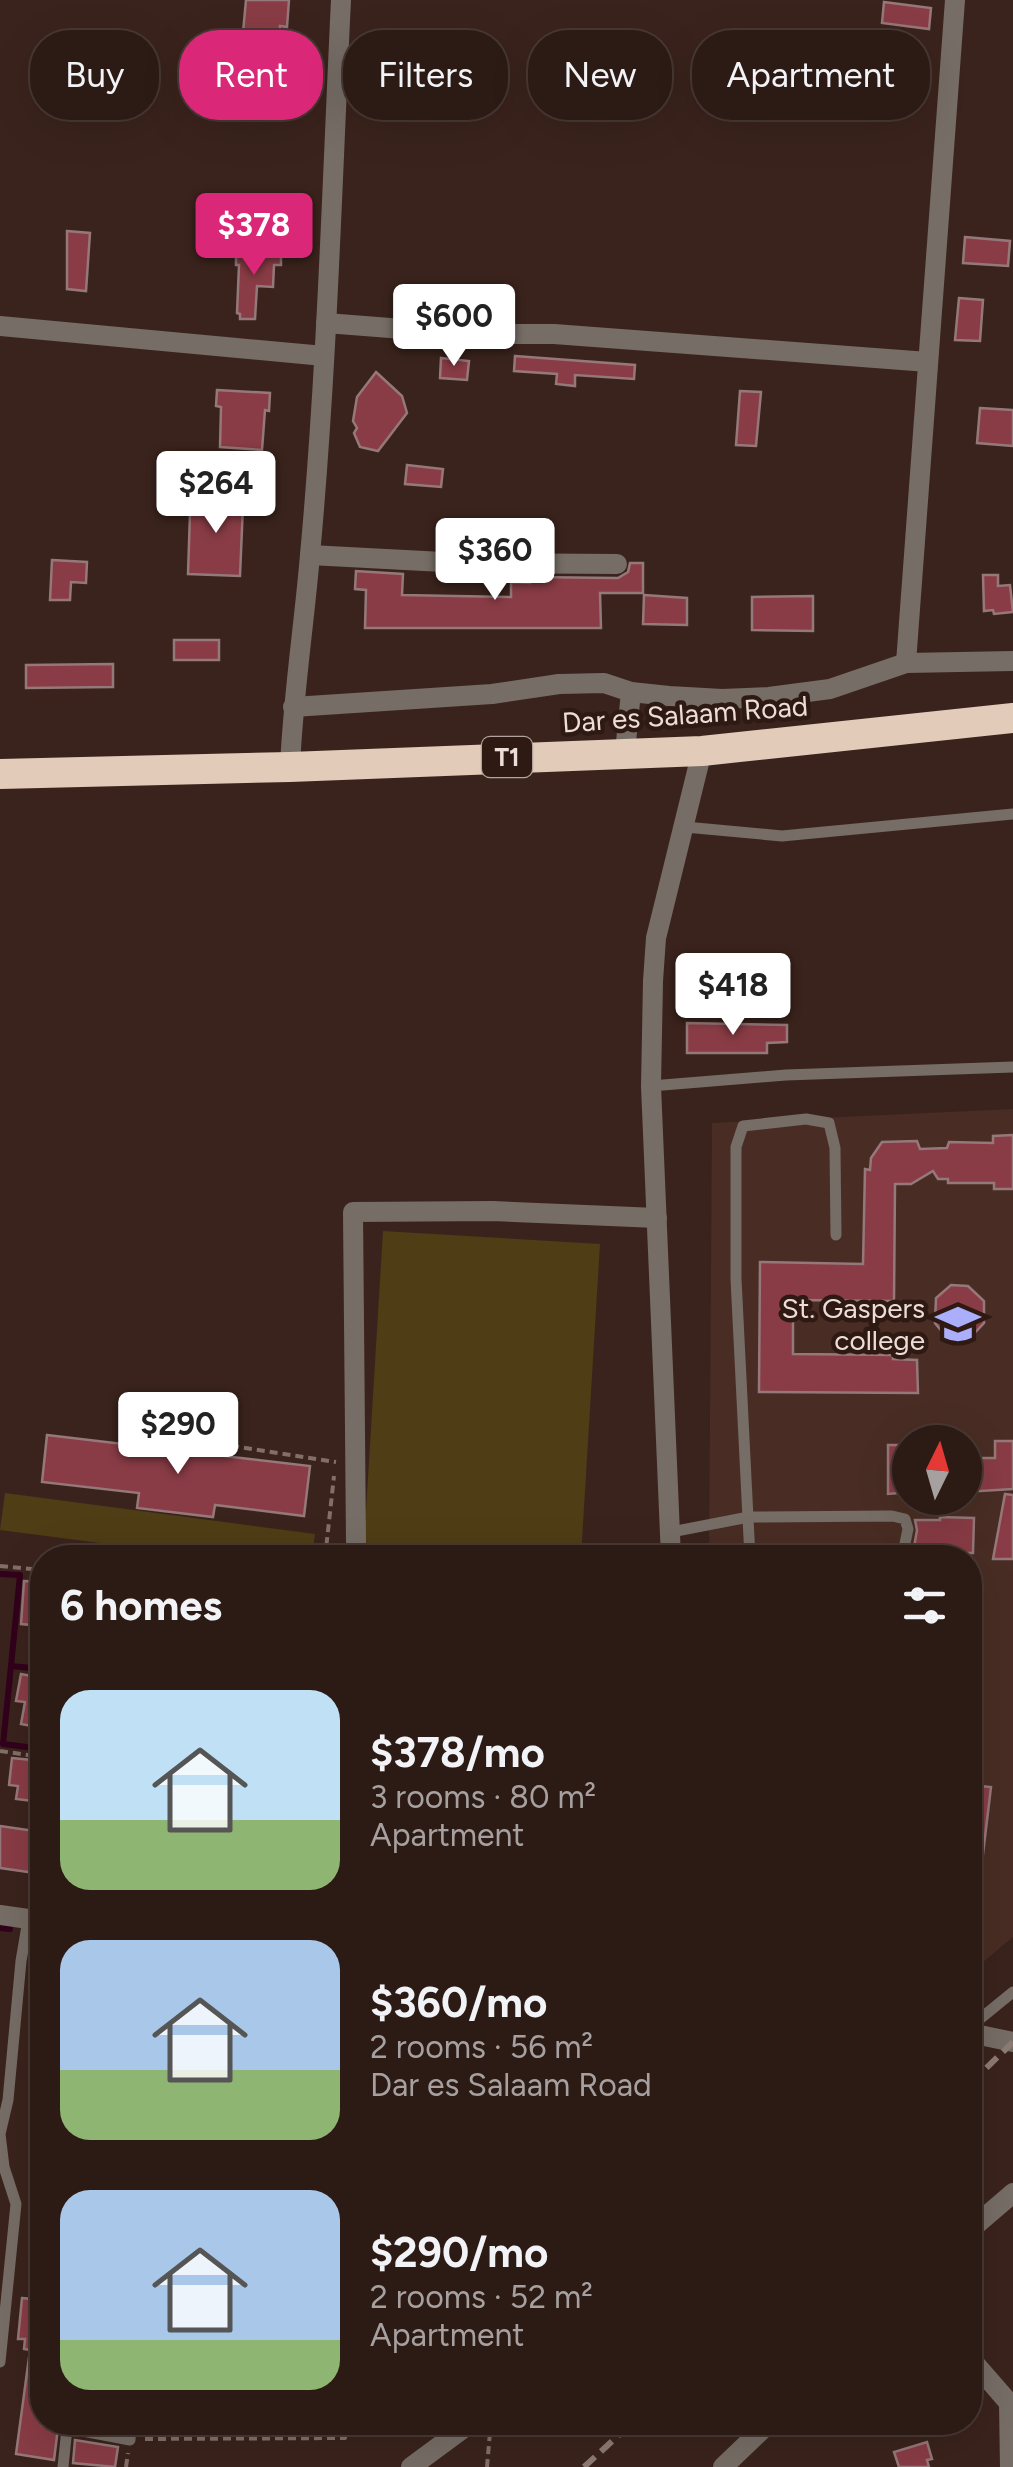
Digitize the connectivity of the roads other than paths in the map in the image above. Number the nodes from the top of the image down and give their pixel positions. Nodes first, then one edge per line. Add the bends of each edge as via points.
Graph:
1 (341, 0) edge
2 (955, 0) edge
3 (326, 323) junction
4 (0, 326) edge
5 (324, 356) junction
6 (928, 362) junction
7 (310, 556) junction
8 (617, 564) dead end
9 (1013, 660) edge
10 (906, 663) junction
11 (631, 692) junction
12 (293, 707) junction
13 (1013, 718) edge
14 (625, 752) junction
15 (702, 752) junction
16 (290, 767) junction
17 (0, 774) edge
18 (1013, 814) edge
19 (685, 827) junction
20 (1013, 1067) edge
21 (651, 1086) junction
22 (657, 1218) junction
23 (836, 1236) dead end
24 (748, 1517) junction
25 (671, 1532) junction
26 (356, 1542) dead end
27 (672, 1545) edge
28 (749, 1545) edge
29 (905, 1545) edge
30 (0, 1916) edge
31 (30, 1919) edge
32 (30, 1953) edge
33 (1013, 1992) edge
34 (982, 2019) edge
35 (982, 2033) edge
36 (1013, 2042) edge
37 (1013, 2192) edge
38 (982, 2219) edge
39 (0, 2362) edge
40 (982, 2372) edge
41 (67, 2435) edge
42 (104, 2435) edge
43 (131, 2435) edge
44 (454, 2435) edge
45 (756, 2435) edge
46 (63, 2467) edge
47 (410, 2467) edge
48 (723, 2467) edge
49 (1010, 2467) edge

1 - 3 street
2 - 6 street
3 - 5 street
3 - 6 street
4 - 5 street
5 - 7 street
6 - 10 street
7 - 8 street
7 - 12 street
9 - 10 street
10 - 11 street via 830,688 768,697
11 - 12 street via 604,683 559,684
11 - 14 street
12 - 16 street
13 - 15 highway, Dar es Salaam Road / T1
14 - 15 highway, Dar es Salaam Road / T1
14 - 16 highway, Dar es Salaam Road / T1
15 - 19 street
16 - 17 highway, Dar es Salaam Road / T1
18 - 19 lane via 782,836
19 - 21 street via 656,938
20 - 21 lane
21 - 22 street
22 - 25 street
22 - 26 street via 352,1212
23 - 24 lane via 829,1124 743,1126 737,1138 736,1215
24 - 25 lane
24 - 28 lane
24 - 29 lane via 905,1518
25 - 27 street
30 - 31 street
32 - 39 lane via 0,2134 16,2204
33 - 34 lane
35 - 36 street
37 - 38 street
40 - 49 street via 1009,2403
41 - 46 lane
42 - 43 lane
44 - 47 street
45 - 48 street

